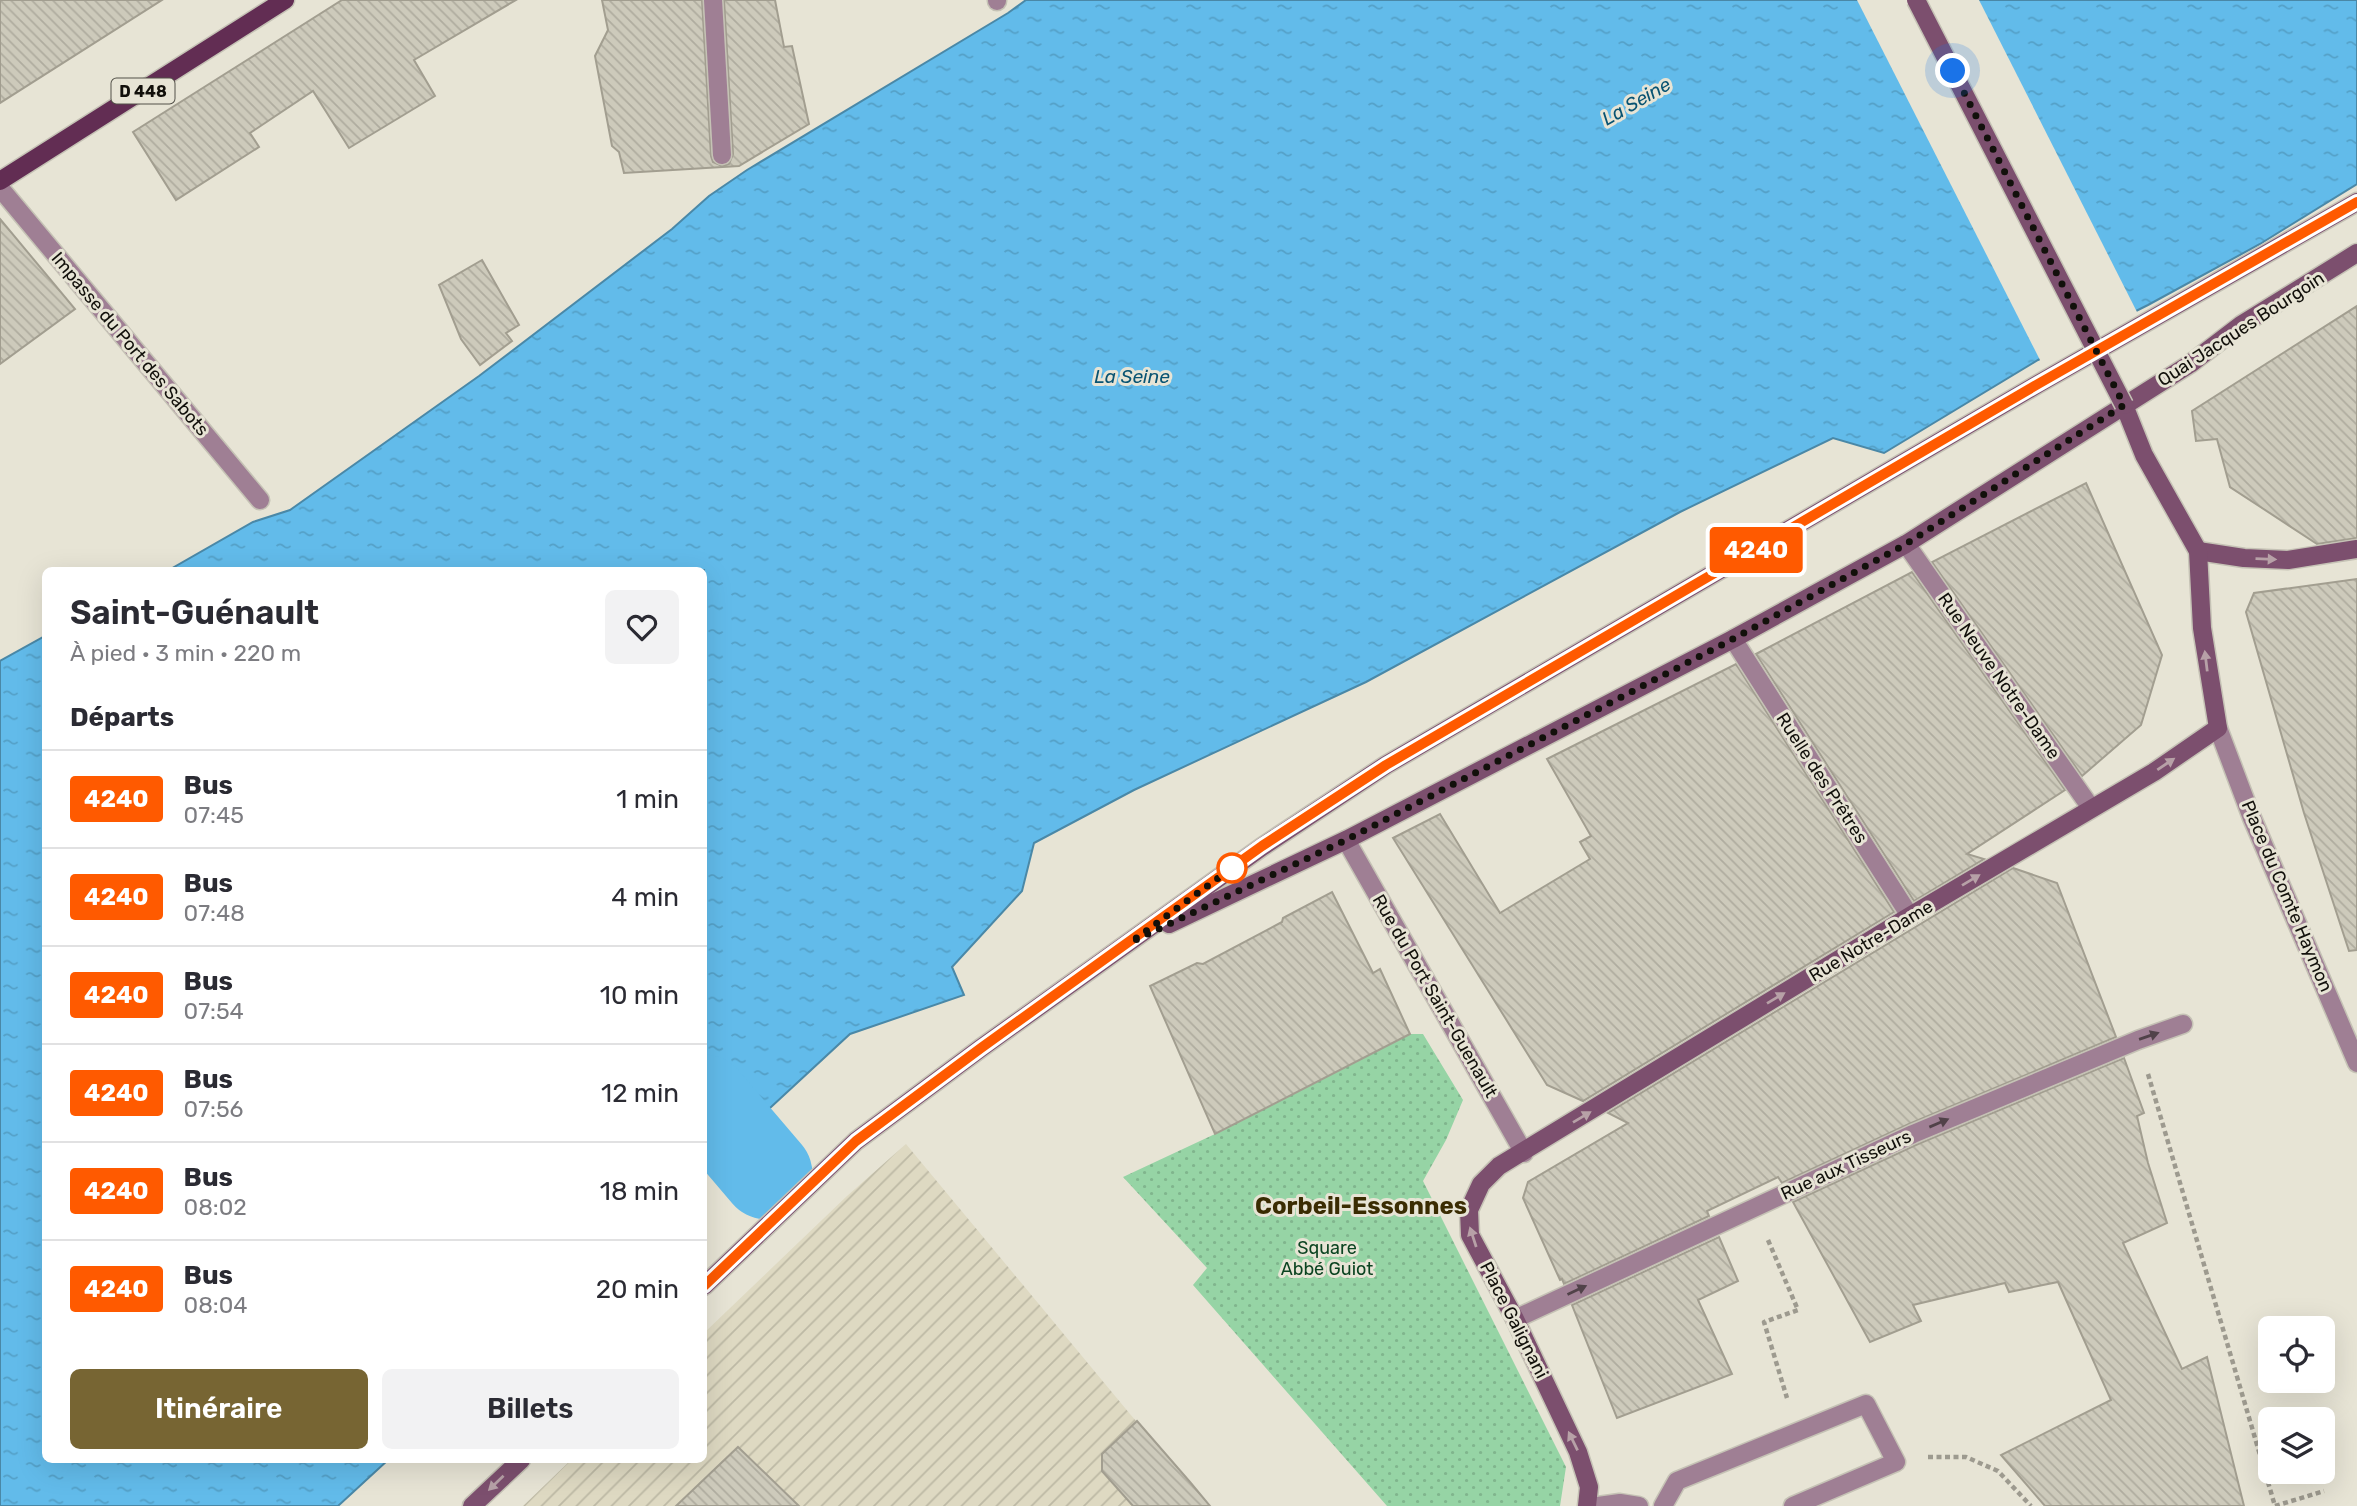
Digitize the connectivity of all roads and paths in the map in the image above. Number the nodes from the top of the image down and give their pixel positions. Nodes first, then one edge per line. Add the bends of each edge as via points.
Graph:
1 (285, 0) edge
2 (713, 0) edge
3 (1916, 0) edge
4 (722, 155) dead end
5 (0, 181) edge
6 (0, 188) edge
7 (2357, 202) edge
8 (2357, 253) edge
9 (2124, 405) junction
10 (260, 500) dead end
11 (1906, 544) junction
12 (2357, 549) edge
13 (2198, 551) junction
14 (1733, 639) junction
15 (2217, 728) junction
16 (2091, 808) junction
17 (1346, 840) junction
18 (1910, 916) junction
19 (1131, 942) junction
20 (2183, 1024) dead end
21 (2138, 1040) junction
22 (2357, 1063) edge
23 (1524, 1153) junction
24 (1754, 1208) junction
25 (707, 1283) edge
26 (1515, 1318) junction
27 (1798, 1432) junction
28 (1896, 1462) junction
29 (518, 1463) edge
30 (2324, 1491) dead end
31 (472, 1506) edge
32 (1587, 1506) edge
33 (1598, 1506) edge
34 (1639, 1506) edge
35 (1663, 1506) edge
36 (1793, 1506) edge
37 (2031, 1506) edge
38 (2275, 1506) edge

1 - 5 main road, D 448
2 - 4 street
3 - 9 main road, bridge
6 - 10 street, Impasse du Port des Sabots
7 - 19 main road via 1386,765 1262,846
8 - 9 main road, Quai Jacques Bourgoin
9 - 11 main road, Quai Jacques Bourgoin
9 - 13 main road via 2144,454
11 - 14 main road, Quai Jacques Bourgoin
11 - 16 street, Rue Neuve Notre-Dame
13 -> 12 main road via 2288,560
15 -> 13 main road via 2202,628
14 - 17 main road, Quai Jacques Bourgoin
14 - 18 street, Ruelle des Prêtres
16 -> 15 main road, Rue Notre-Dame
15 - 22 street, Place du Comte Haymon
18 -> 16 main road, Rue Notre-Dame
17 - 19 main road, Quai Jacques Bourgoin
17 - 23 street, Rue du Port Saint-Guenault
23 -> 18 main road, Rue Notre-Dame
19 - 25 main road via 856,1141
21 -> 20 street, Rue aux Tisseurs
24 -> 21 street, Rue aux Tisseurs via 1913,1133
21 - 38 path
26 -> 23 main road, Place Galignani via 1470,1235 1469,1210 1481,1184 1499,1166
26 -> 24 street, Rue aux Tisseurs
24 - 27 path via 1798,1310 1764,1322
32 -> 26 main road, Place Galignani via 1589,1487 1578,1452
27 - 28 street via 1866,1405
27 - 35 street via 1677,1481
28 - 36 street
28 - 37 path via 1966,1457 1998,1471
29 -> 31 main road
30 - 38 path
33 - 34 street

